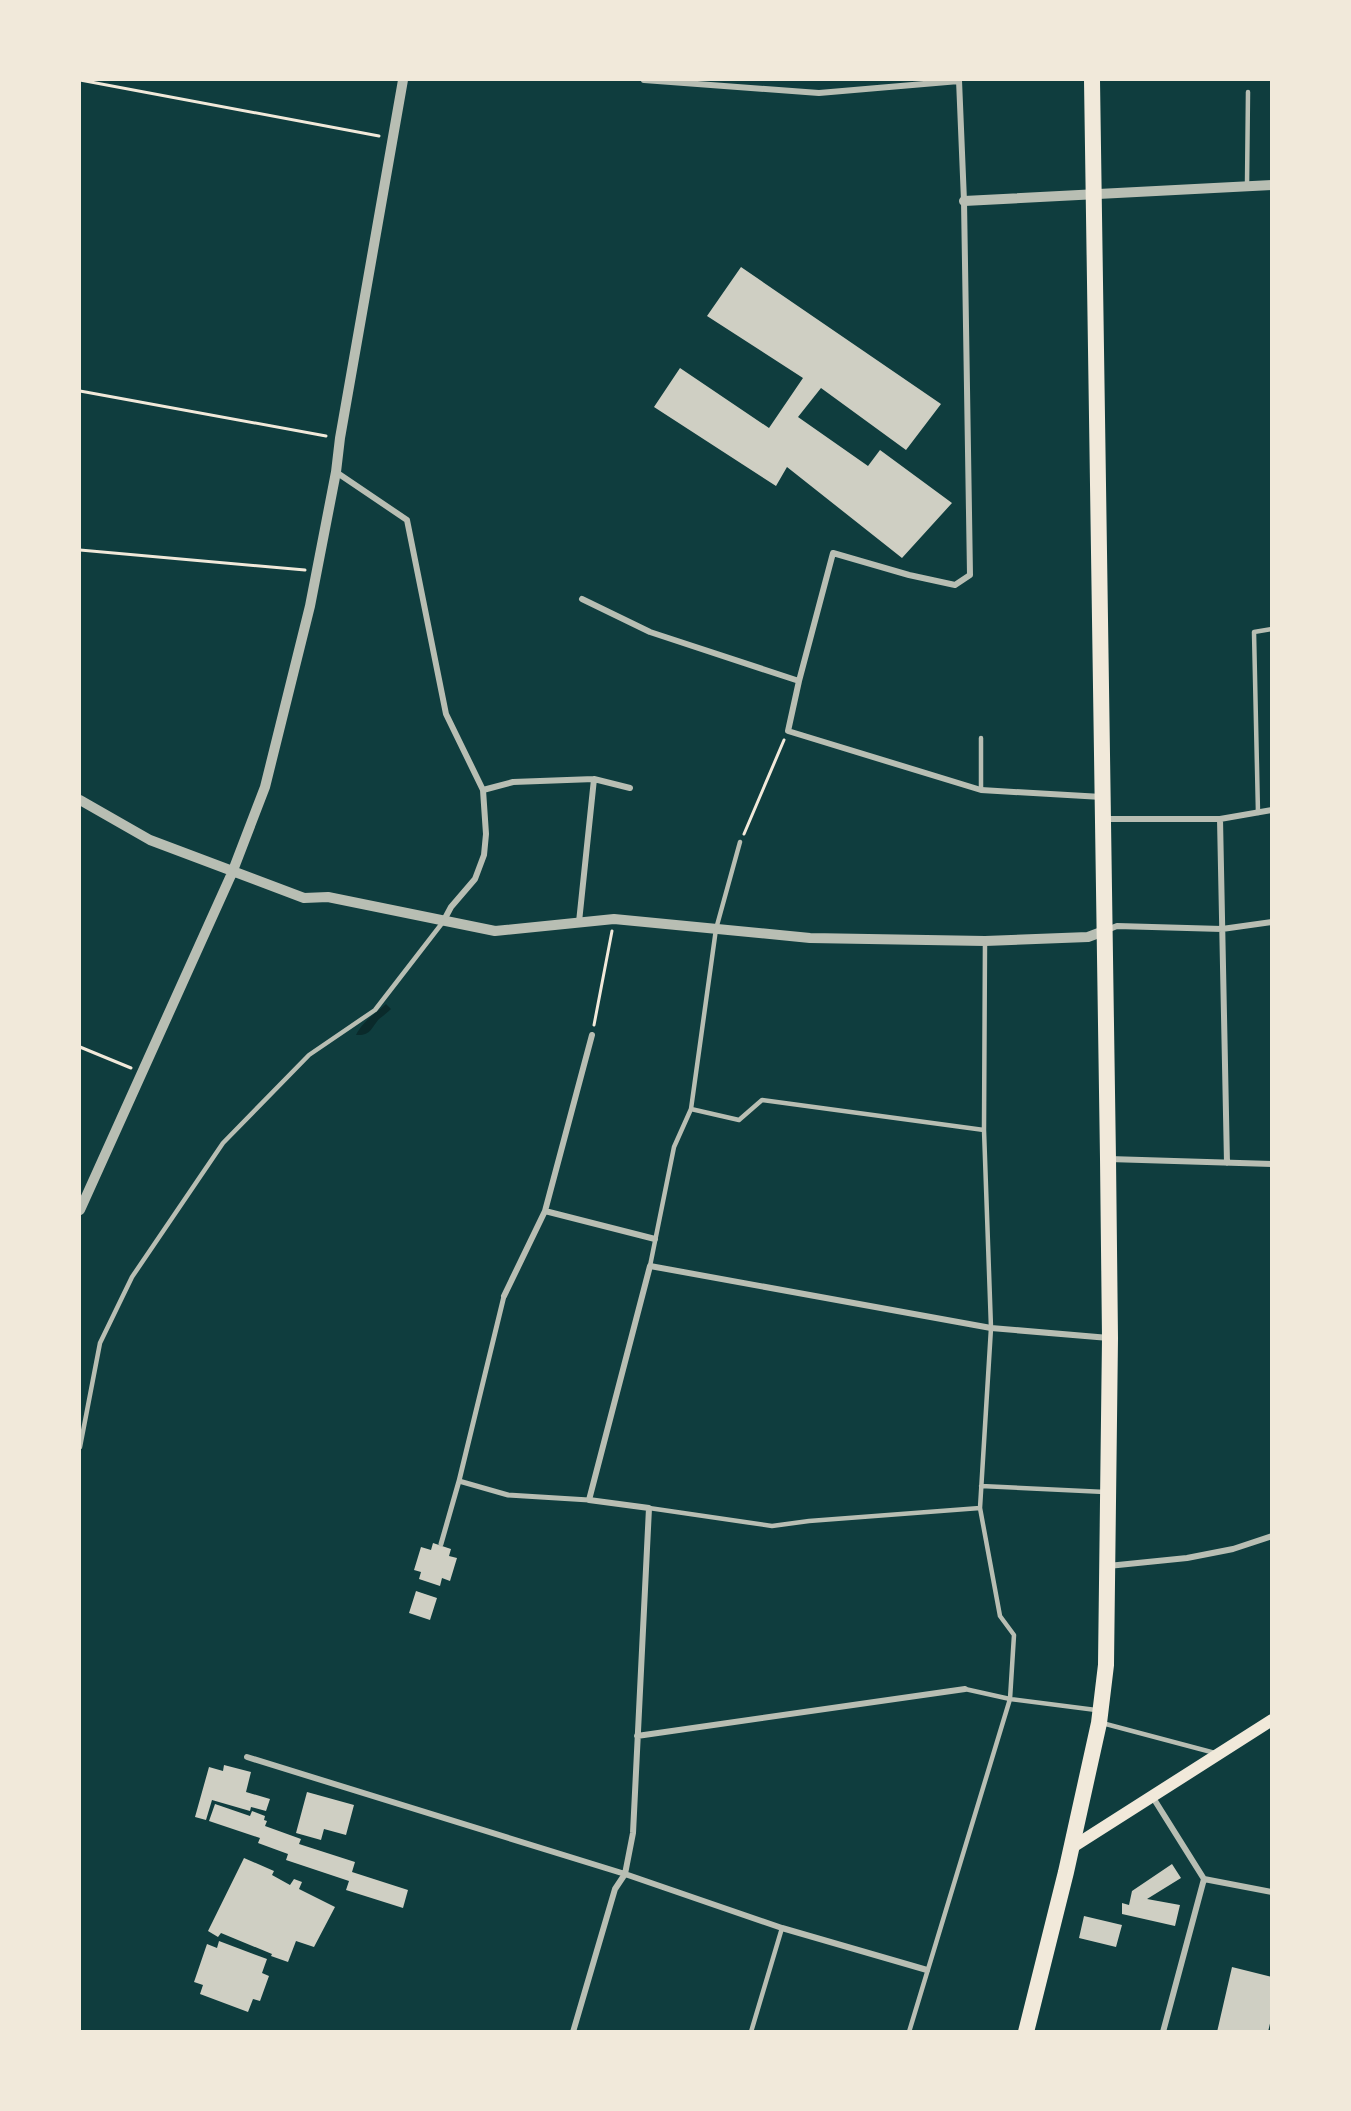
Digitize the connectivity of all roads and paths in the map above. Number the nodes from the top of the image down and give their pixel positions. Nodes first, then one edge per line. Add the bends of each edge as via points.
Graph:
1 (80, 80) edge
2 (403, 80) edge
3 (644, 80) edge
4 (959, 80) edge
5 (1092, 80) edge
6 (1248, 92) dead end
7 (392, 139) junction
8 (1272, 185) edge
9 (1247, 186) junction
10 (1094, 193) junction
11 (963, 201) junction
12 (80, 391) edge
13 (340, 438) junction
14 (336, 472) junction
15 (80, 550) edge
16 (316, 572) junction
17 (582, 599) dead end
18 (1272, 629) edge
19 (799, 681) junction
20 (788, 730) junction
21 (981, 738) dead end
22 (594, 778) junction
23 (630, 788) dead end
24 (483, 790) junction
25 (981, 790) junction
26 (1102, 797) junction
27 (80, 800) edge
28 (1272, 810) edge
29 (1258, 813) junction
30 (1103, 819) junction
31 (1220, 819) junction
32 (740, 842) joint
33 (232, 873) junction
34 (614, 919) junction
35 (443, 922) junction
36 (579, 922) junction
37 (1272, 922) edge
38 (716, 929) junction
39 (1221, 929) junction
40 (1104, 931) junction
41 (985, 940) junction
42 (592, 1035) joint
43 (80, 1047) edge
44 (143, 1073) junction
45 (691, 1109) junction
46 (984, 1130) junction
47 (1108, 1159) junction
48 (1227, 1163) junction
49 (1272, 1164) edge
50 (80, 1210) edge
51 (545, 1211) junction
52 (655, 1239) junction
53 (650, 1266) junction
54 (504, 1296) joint
55 (991, 1328) junction
56 (1110, 1338) junction
57 (80, 1410) edge
58 (86, 1412) junction
59 (80, 1447) edge
60 (459, 1481) junction
61 (981, 1486) junction
62 (1108, 1492) junction
63 (589, 1500) junction
64 (649, 1508) junction
65 (980, 1508) junction
66 (1272, 1536) edge
67 (441, 1544) dead end
68 (1108, 1566) junction
69 (965, 1689) joint
70 (1010, 1699) junction
71 (1100, 1716) junction
72 (1272, 1720) edge
73 (638, 1736) junction
74 (1218, 1754) junction
75 (247, 1757) dead end
76 (1152, 1796) junction
77 (1071, 1848) junction
78 (625, 1874) junction
79 (1204, 1879) junction
80 (1272, 1892) edge
81 (782, 1928) junction
82 (927, 1970) junction
83 (573, 2031) edge
84 (751, 2031) edge
85 (909, 2031) edge
86 (1026, 2031) edge
87 (1163, 2031) edge

1 - 7 path
2 - 7 street
3 - 4 street via 819,93
4 - 11 street
5 - 10 highway
6 - 9 lane
7 - 13 street
8 - 9 street
9 - 10 street
10 - 11 street
10 - 26 highway
11 - 19 street via 970,574 955,585 833,553
12 - 13 path
13 - 14 street
14 - 16 street
14 - 24 street via 407,520 446,714
15 - 16 path
16 - 33 street via 265,788
17 - 19 street via 650,632
18 - 29 lane via 1254,632
19 - 20 street
20 - 25 street
20 - 32 path
21 - 25 lane
22 - 23 street
22 - 24 street via 513,782
22 - 36 street
24 - 35 street via 484,855 475,879
25 - 26 street
26 - 30 highway
27 - 33 street via 150,840
28 - 29 street
29 - 31 street
30 - 31 street
30 - 40 highway
31 - 39 street
32 - 38 lane
33 - 35 street via 304,898 328,897
33 - 44 street
34 - 36 street
34 - 38 street
34 - 42 path
35 - 36 street via 495,931
35 - 58 lane via 375,1010 309,1055 223,1143 132,1277 100,1343
37 - 39 street
38 - 41 street via 810,938
38 - 45 lane
39 - 40 street via 1117,926
39 - 48 street
40 - 41 street via 1088,937
40 - 47 highway
41 - 46 lane
42 - 51 street
43 - 44 path
44 - 50 street
45 - 46 lane via 739,1120 762,1100
45 - 52 lane via 674,1147
46 - 55 lane
47 - 48 street
47 - 56 highway
48 - 49 street
51 - 52 street
51 - 54 street
52 - 53 lane
53 - 55 street
53 - 63 street
54 - 60 street
55 - 56 street
55 - 61 lane
56 - 62 highway
57 - 58 lane
58 - 59 lane
60 - 63 street via 508,1495
60 - 67 street
61 - 62 lane
61 - 65 lane
62 - 68 highway
63 - 64 street
64 - 65 lane via 772,1527
64 - 73 street
65 - 70 lane via 1000,1616 1014,1635
66 - 68 street via 1187,1558
68 - 71 highway via 1106,1665
69 - 70 lane
69 - 73 street
70 - 71 lane
70 - 82 lane
71 - 74 lane
71 - 77 highway
72 - 74 main road
73 - 78 street via 633,1833
74 - 76 main road
75 - 78 street
76 - 77 main road
76 - 79 street
77 - 86 highway
78 - 81 street
78 - 83 street via 615,1889
79 - 80 street
79 - 87 street
81 - 82 street
81 - 84 lane
82 - 85 lane

